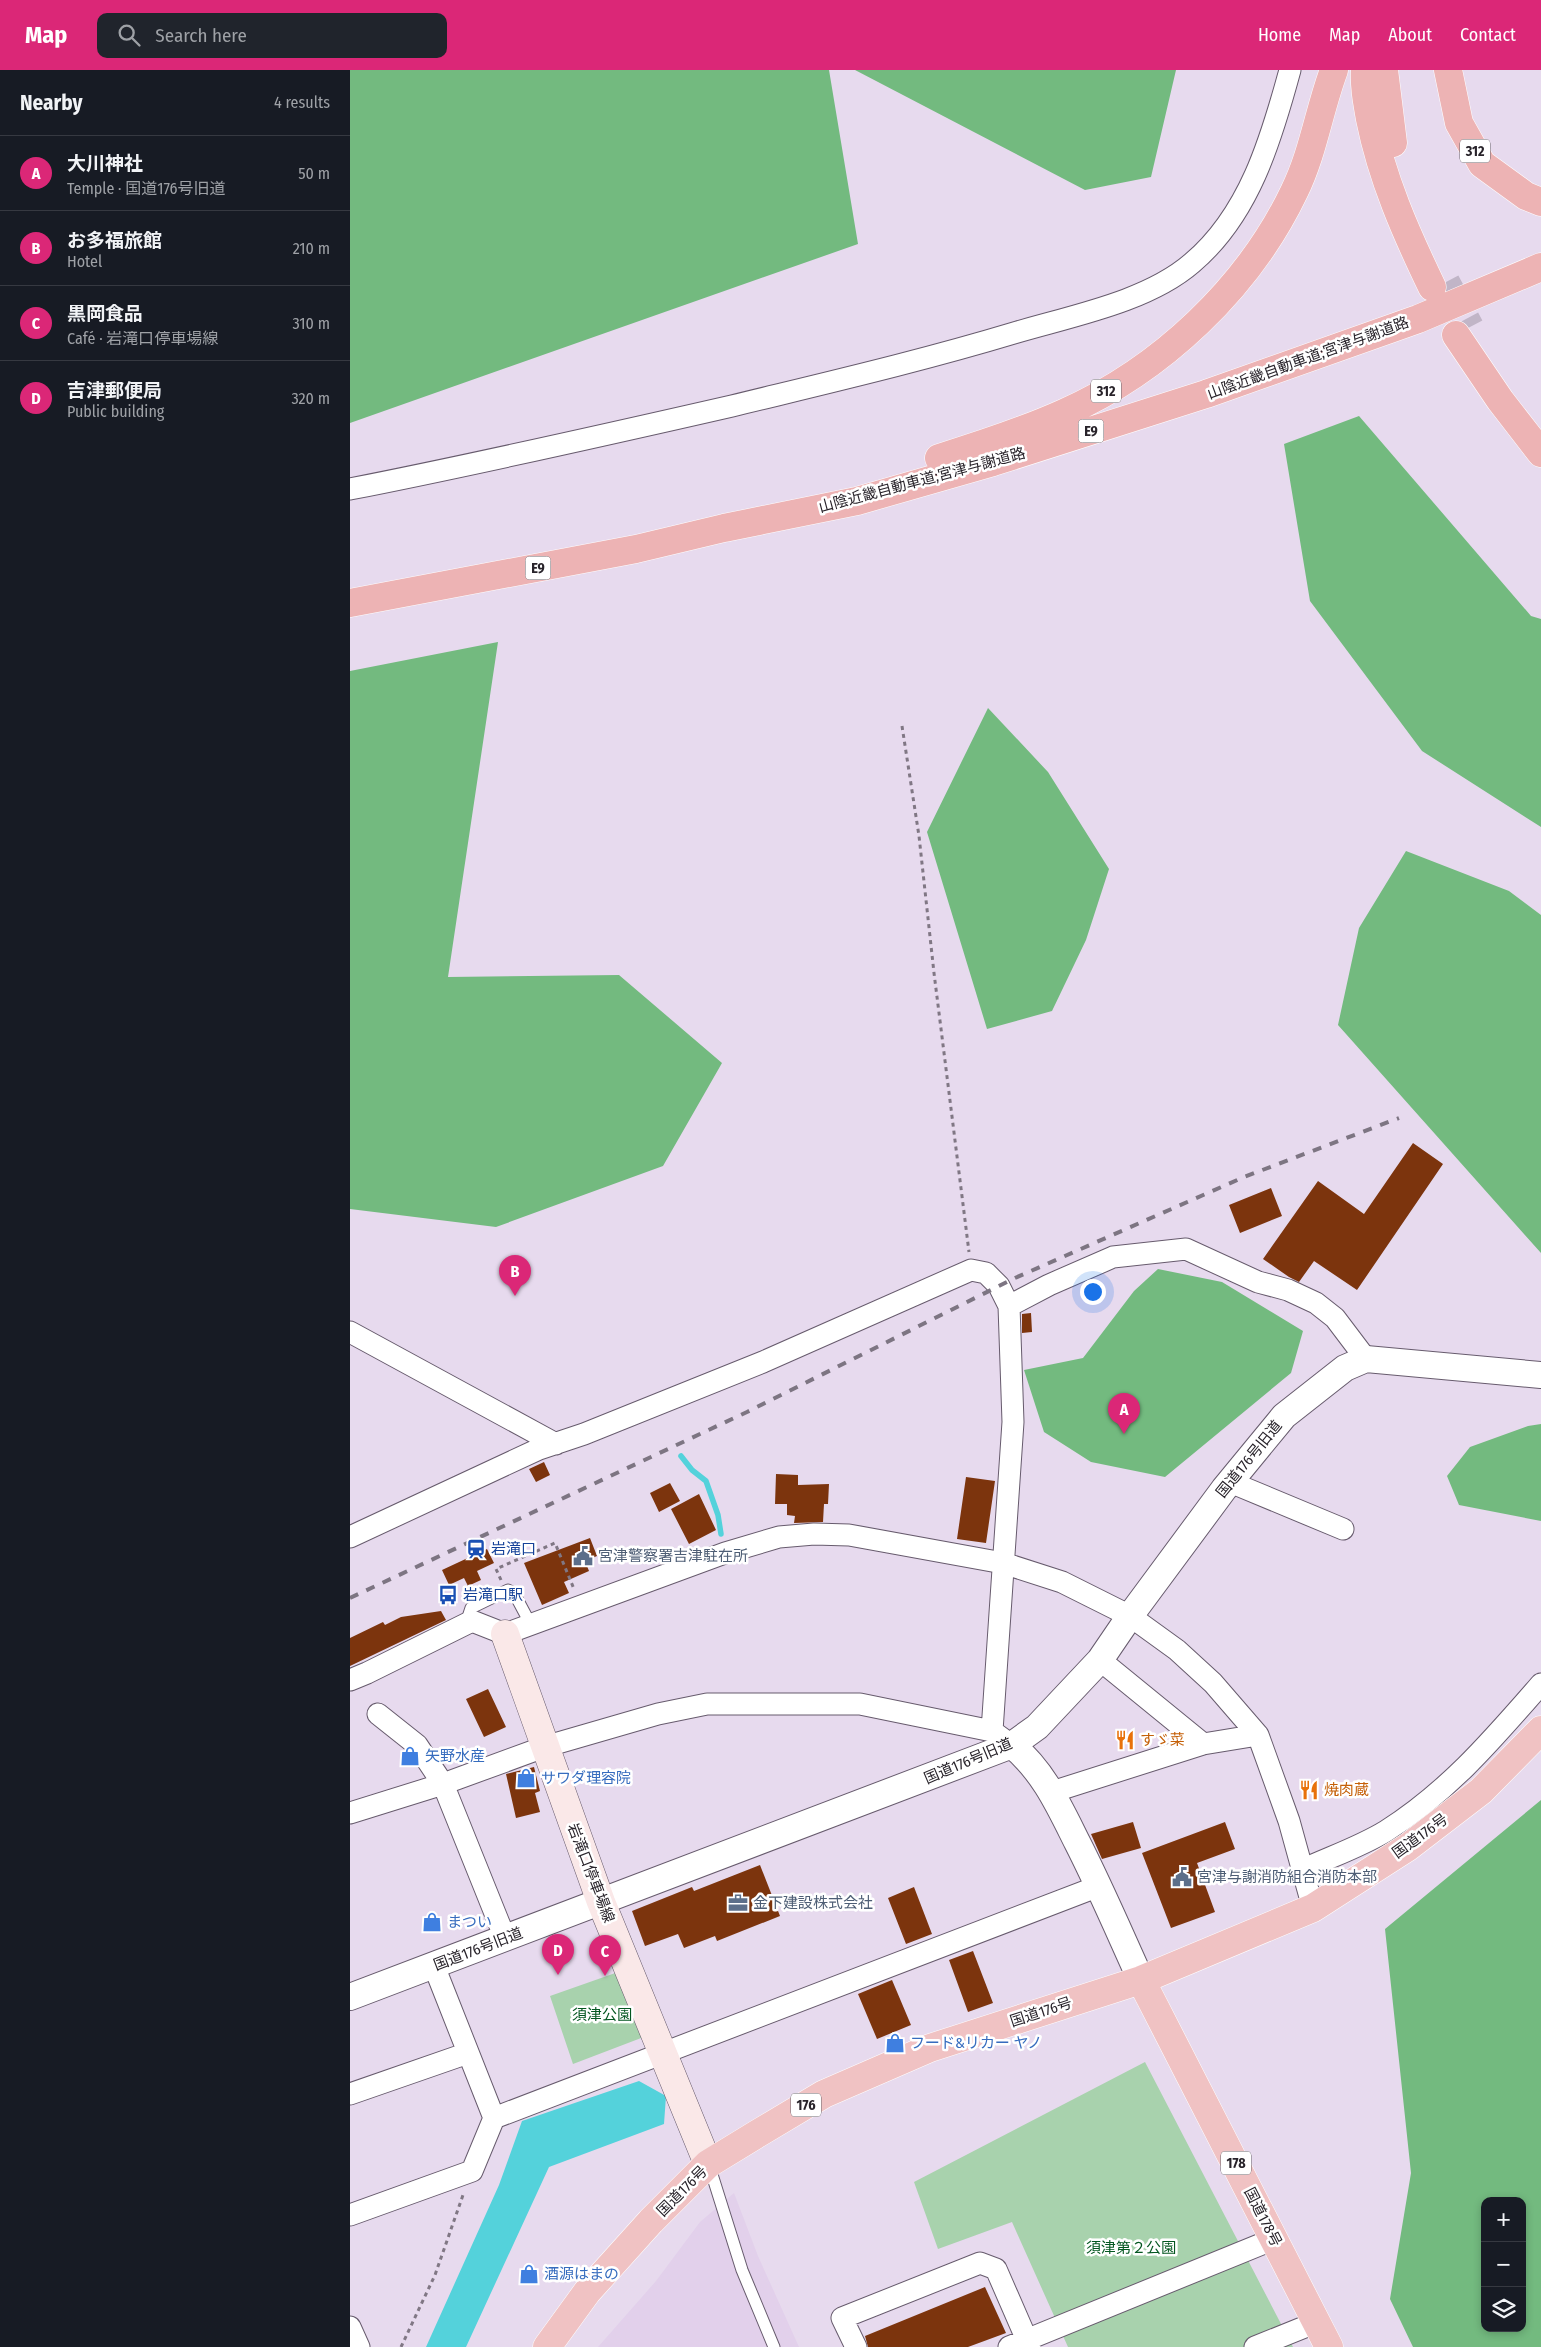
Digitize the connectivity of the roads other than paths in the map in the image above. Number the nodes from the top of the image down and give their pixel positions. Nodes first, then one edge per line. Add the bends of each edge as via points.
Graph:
1 (1290, 70) edge
2 (1334, 70) edge
3 (1365, 70) edge
4 (1384, 70) edge
5 (1448, 70) edge
6 (1541, 202) edge
7 (1541, 267) edge
8 (1541, 273) edge
9 (1512, 280) junction
10 (1442, 292) junction
11 (1541, 427) edge
12 (1541, 452) edge
13 (350, 489) edge
14 (724, 528) junction
15 (350, 603) edge
16 (1009, 1306) junction
17 (350, 1332) edge
18 (1366, 1359) junction
19 (1541, 1375) edge
20 (556, 1444) junction
21 (1230, 1482) junction
22 (1344, 1529) dead end
23 (350, 1537) edge
24 (1003, 1562) junction
25 (1130, 1616) junction
26 (472, 1621) junction
27 (517, 1628) junction
28 (1100, 1660) junction
29 (350, 1680) edge
30 (1541, 1684) edge
31 (378, 1714) dead end
32 (1541, 1730) edge
33 (1258, 1735) junction
34 (1002, 1738) junction
35 (1203, 1744) junction
36 (544, 1747) junction
37 (443, 1784) junction
38 (1052, 1792) junction
39 (1458, 1792) junction
40 (350, 1813) edge
41 (1302, 1870) junction
42 (1099, 1886) junction
43 (601, 1902) junction
44 (1313, 1908) junction
45 (505, 1938) junction
46 (434, 1966) junction
47 (1141, 1980) junction
48 (350, 1997) edge
49 (663, 2051) junction
50 (468, 2053) junction
51 (350, 2094) edge
52 (494, 2118) junction
53 (708, 2164) junction
54 (350, 2215) edge
55 (1274, 2239) junction
56 (1317, 2322) junction
57 (350, 2327) edge
58 (1022, 2345) edge
59 (359, 2347) edge
60 (547, 2347) edge
61 (774, 2347) edge
62 (856, 2347) edge
63 (1254, 2347) edge
64 (1329, 2347) edge

1 - 13 street via 1274,127 1240,208 1214,243 1190,265 1123,301 925,360 524,454
2 - 14 highway, 312 via 1295,191 1270,234 1237,282 1191,330 1130,377 1065,413 1006,437 822,491
3 - 10 highway via 1364,85 1377,152 1402,226
4 - 10 highway via 1392,141
5 - 6 highway, 312 via 1459,123 1482,164 1526,196
7 - 9 highway, E9
8 - 9 highway
9 - 10 highway, E9
10 - 14 highway, 山陰近畿自動車道;宮津与謝道路 / E9 via 1206,394 993,462 857,501
11 - 12 highway via 1463,331 1500,400
14 - 15 highway, 山陰近畿自動車道;宮津与謝道路 / E9 via 636,549
16 - 18 street via 1113,1257 1186,1249 1258,1282 1288,1290 1316,1303 1334,1318
16 - 20 street via 999,1286 986,1273 971,1270 762,1362
16 - 24 street via 1013,1422
17 - 20 street
18 - 19 street, 国道176号旧道
18 - 21 street, 国道176号旧道 via 1345,1368 1284,1416
20 - 23 street via 489,1471
21 - 22 street
21 - 25 street, 国道176号旧道
24 - 25 street via 1062,1582
24 - 27 street via 849,1535 779,1537 725,1553
24 - 34 street
25 - 28 street, 国道176号旧道
25 - 33 street via 1177,1650 1213,1683
26 - 27 street
26 - 27 lane via 471,1608 508,1590 514,1593
26 - 29 street
27 - 36 main road, 岩滝口停車場線
28 - 34 street, 国道176号旧道 via 1037,1727
28 - 35 street
30 - 39 street via 1476,1758
31 - 37 street via 417,1745
32 - 39 highway, 国道176号 / 176 via 1480,1791
33 - 35 street
33 - 41 street via 1289,1821
34 - 36 street via 860,1704 707,1704 658,1714
34 - 38 street via 1028,1758
34 - 43 street, 国道176号旧道
35 - 38 street
36 - 37 street
36 - 43 main road, 岩滝口停車場線
37 - 40 street
37 - 45 street
38 - 42 street
39 - 41 street via 1428,1800 1385,1832
39 - 44 highway, 国道176号 / 176 via 1408,1847
41 - 44 street
42 - 47 street
42 - 49 street
43 - 45 street, 国道176号旧道
43 - 49 main road, 岩滝口停車場線
44 - 47 highway, 国道176号 / 176
45 - 46 street, 国道176号旧道
46 - 48 street, 国道176号旧道
46 - 50 street
47 - 53 highway, 国道176号 / 176 via 930,2048 824,2094
47 - 55 highway, 国道178号 / 178
49 - 52 street
49 - 53 main road, 岩滝口停車場線
50 - 51 street
50 - 52 street
52 - 54 street via 472,2170
53 - 60 highway, 国道176号 / 176 via 587,2292
53 - 61 lane via 742,2270
55 - 56 highway, 国道178号 / 178
55 - 58 street
56 - 63 street
56 - 64 highway, 国道178号 / 178
57 - 59 street
58 - 62 street via 996,2269 980,2263 842,2318

